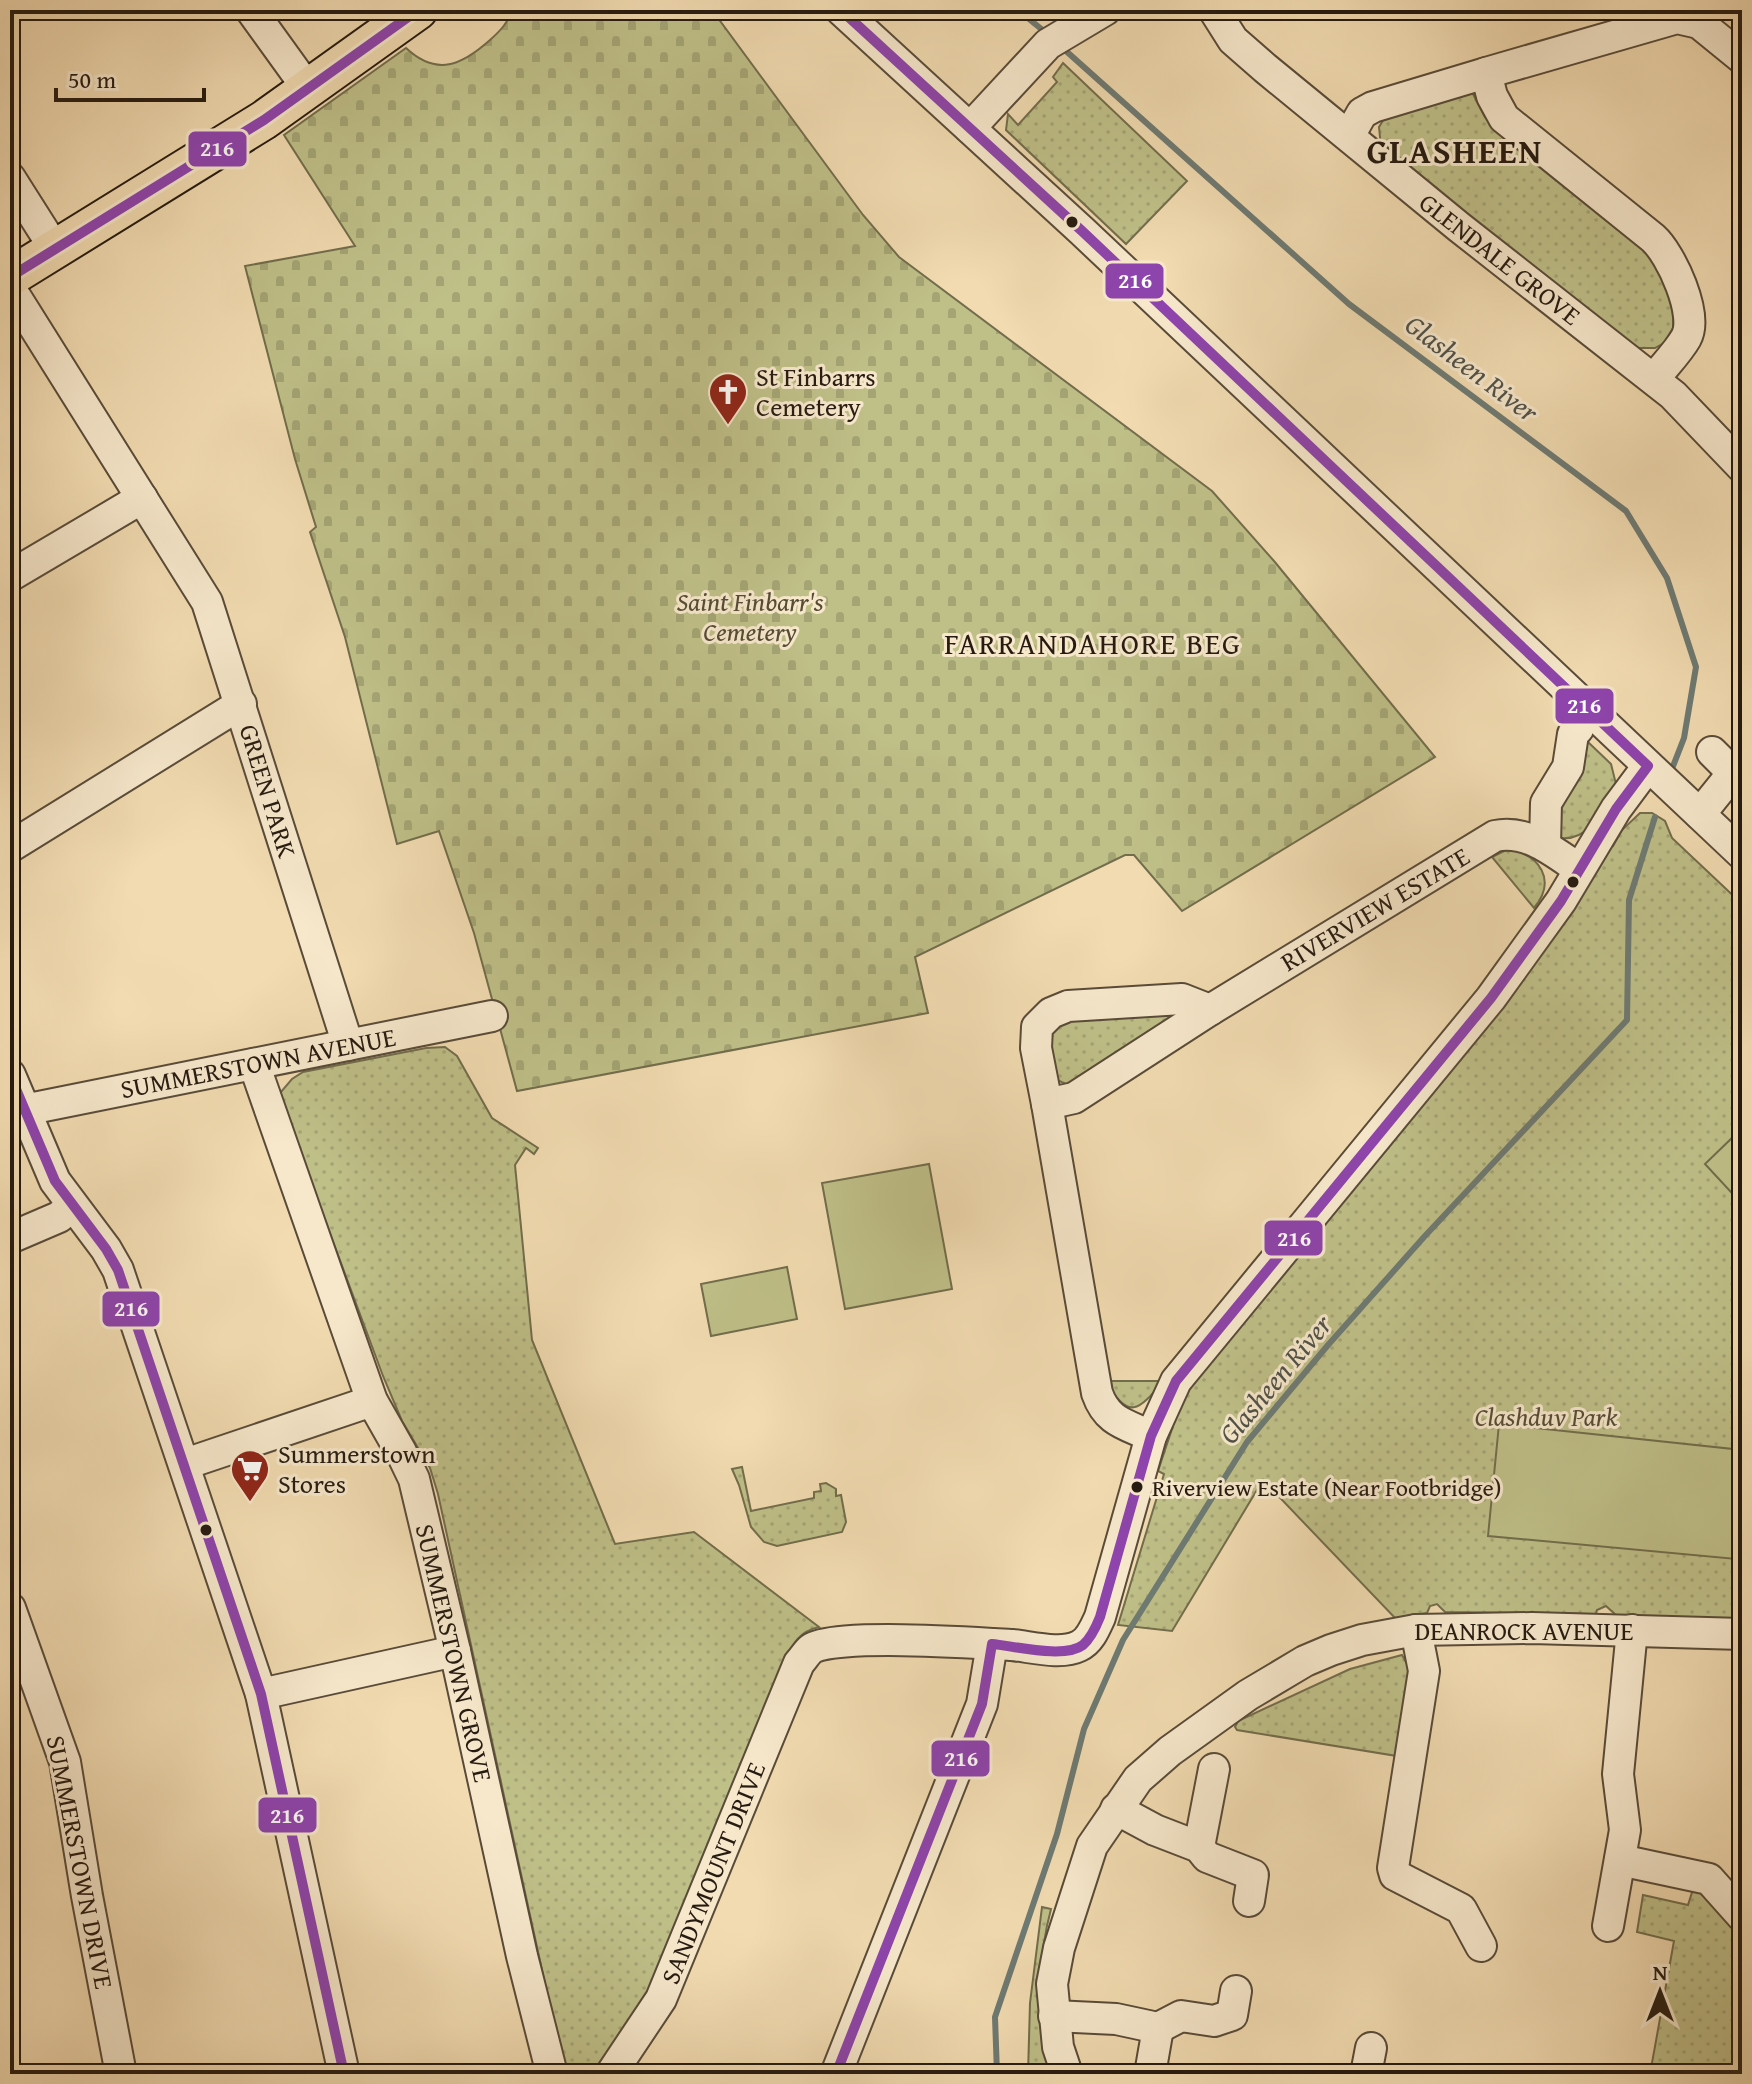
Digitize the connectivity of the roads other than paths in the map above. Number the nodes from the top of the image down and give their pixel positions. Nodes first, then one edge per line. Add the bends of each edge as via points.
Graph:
1 (251, 10) edge
2 (418, 10) edge
3 (841, 10) edge
4 (1105, 10) edge
5 (1214, 10) edge
6 (1742, 58) edge
7 (1486, 73) junction
8 (308, 89) junction
9 (970, 128) junction
10 (1349, 136) junction
11 (10, 178) edge
12 (55, 249) junction
13 (10, 277) edge
14 (10, 288) edge
15 (1654, 379) junction
16 (1742, 467) edge
17 (142, 498) junction
18 (10, 576) edge
19 (241, 704) junction
20 (1578, 729) dead end
21 (1712, 752) dead end
22 (1659, 777) junction
23 (1700, 814) junction
24 (1545, 846) junction
25 (10, 847) edge
26 (1742, 854) edge
27 (1579, 869) junction
28 (1210, 1010) junction
29 (492, 1016) dead end
30 (348, 1045) junction
31 (254, 1064) junction
32 (10, 1075) edge
33 (1047, 1104) junction
34 (24, 1110) junction
35 (72, 1206) junction
36 (10, 1238) edge
37 (372, 1401) junction
38 (1151, 1436) junction
39 (185, 1464) junction
40 (10, 1608) edge
41 (1416, 1630) junction
42 (1632, 1630) junction
43 (1742, 1634) edge
44 (992, 1644) junction
45 (455, 1651) junction
46 (261, 1694) junction
47 (1214, 1769) dead end
48 (1116, 1809) junction
49 (1199, 1847) junction
50 (1620, 1860) junction
51 (1249, 1901) dead end
52 (1742, 1916) edge
53 (1608, 1926) dead end
54 (1481, 1946) dead end
55 (1236, 1991) dead end
56 (1054, 2016) junction
57 (1158, 2028) junction
58 (121, 2074) edge
59 (344, 2074) edge
60 (552, 2074) edge
61 (611, 2074) edge
62 (836, 2074) edge
63 (1067, 2074) edge
64 (1150, 2074) edge

1 - 8 street
2 - 8 main road
3 - 9 street
4 - 9 street via 1048,44
5 - 10 street, GLENDALE GROVE via 1233,40
6 - 7 street via 1699,23 1677,18
7 - 10 street via 1373,107 1362,113
7 - 15 street via 1504,118 1653,238 1670,258 1689,327
8 - 12 main road
9 - 22 street
10 - 15 street, GLENDALE GROVE
11 - 12 street
12 - 13 main road
14 - 17 street
15 - 16 street, GLENDALE GROVE
17 - 18 street
17 - 19 street via 207,602
19 - 25 street, GREEN PARK
19 - 30 street, GREEN PARK
20 - 24 street via 1568,767 1546,803
21 - 23 street via 1733,773
22 - 23 street
22 - 27 street via 1616,809
23 - 26 street
24 - 27 street, RIVERVIEW ESTATE
24 - 28 street, RIVERVIEW ESTATE via 1508,833 1495,836
27 - 38 street via 1491,998 1176,1381
28 - 33 street, RIVERVIEW ESTATE via 1074,1098
28 - 33 street via 1182,999 1068,1006 1051,1013 1037,1027 1036,1048
29 - 30 street, SUMMERSTOWN AVENUE
30 - 31 street, SUMMERSTOWN AVENUE
31 - 34 street, SUMMERSTOWN AVENUE
31 - 37 street, SUMMERSTOWN GROVE
32 - 34 street
33 - 38 street via 1097,1393 1113,1420
34 - 35 street via 52,1176
35 - 36 street
35 - 39 street via 118,1270
37 - 39 street
37 - 45 street, SUMMERSTOWN GROVE via 414,1479
38 - 44 street via 1100,1617 1086,1642 1061,1650
39 - 46 street
40 - 58 street, SUMMERSTOWN DRIVE via 65,1762
41 - 42 street, DEANROCK AVENUE
41 - 48 street, DEANROCK AVENUE via 1331,1650 1248,1695 1170,1751 1138,1779
41 - 54 street via 1424,1671 1393,1868 1395,1875 1461,1909
42 - 43 street, DEANROCK AVENUE
42 - 50 street via 1618,1774 1625,1830
44 - 61 street, SANDYMOUNT DRIVE via 877,1640 811,1649 799,1663 661,1999
44 - 62 street via 982,1704
45 - 46 street
45 - 60 street, SUMMERSTOWN GROVE
46 - 59 street
47 - 49 street
48 - 49 street
48 - 56 street, DEANROCK AVENUE via 1092,1846 1059,1948 1052,1984
49 - 51 street via 1207,1857 1253,1875
50 - 52 street via 1709,1879
50 - 53 street
55 - 57 street via 1232,2015 1214,2021 1181,2016
56 - 57 street via 1116,2019
56 - 63 street, DEANROCK AVENUE
57 - 64 street

